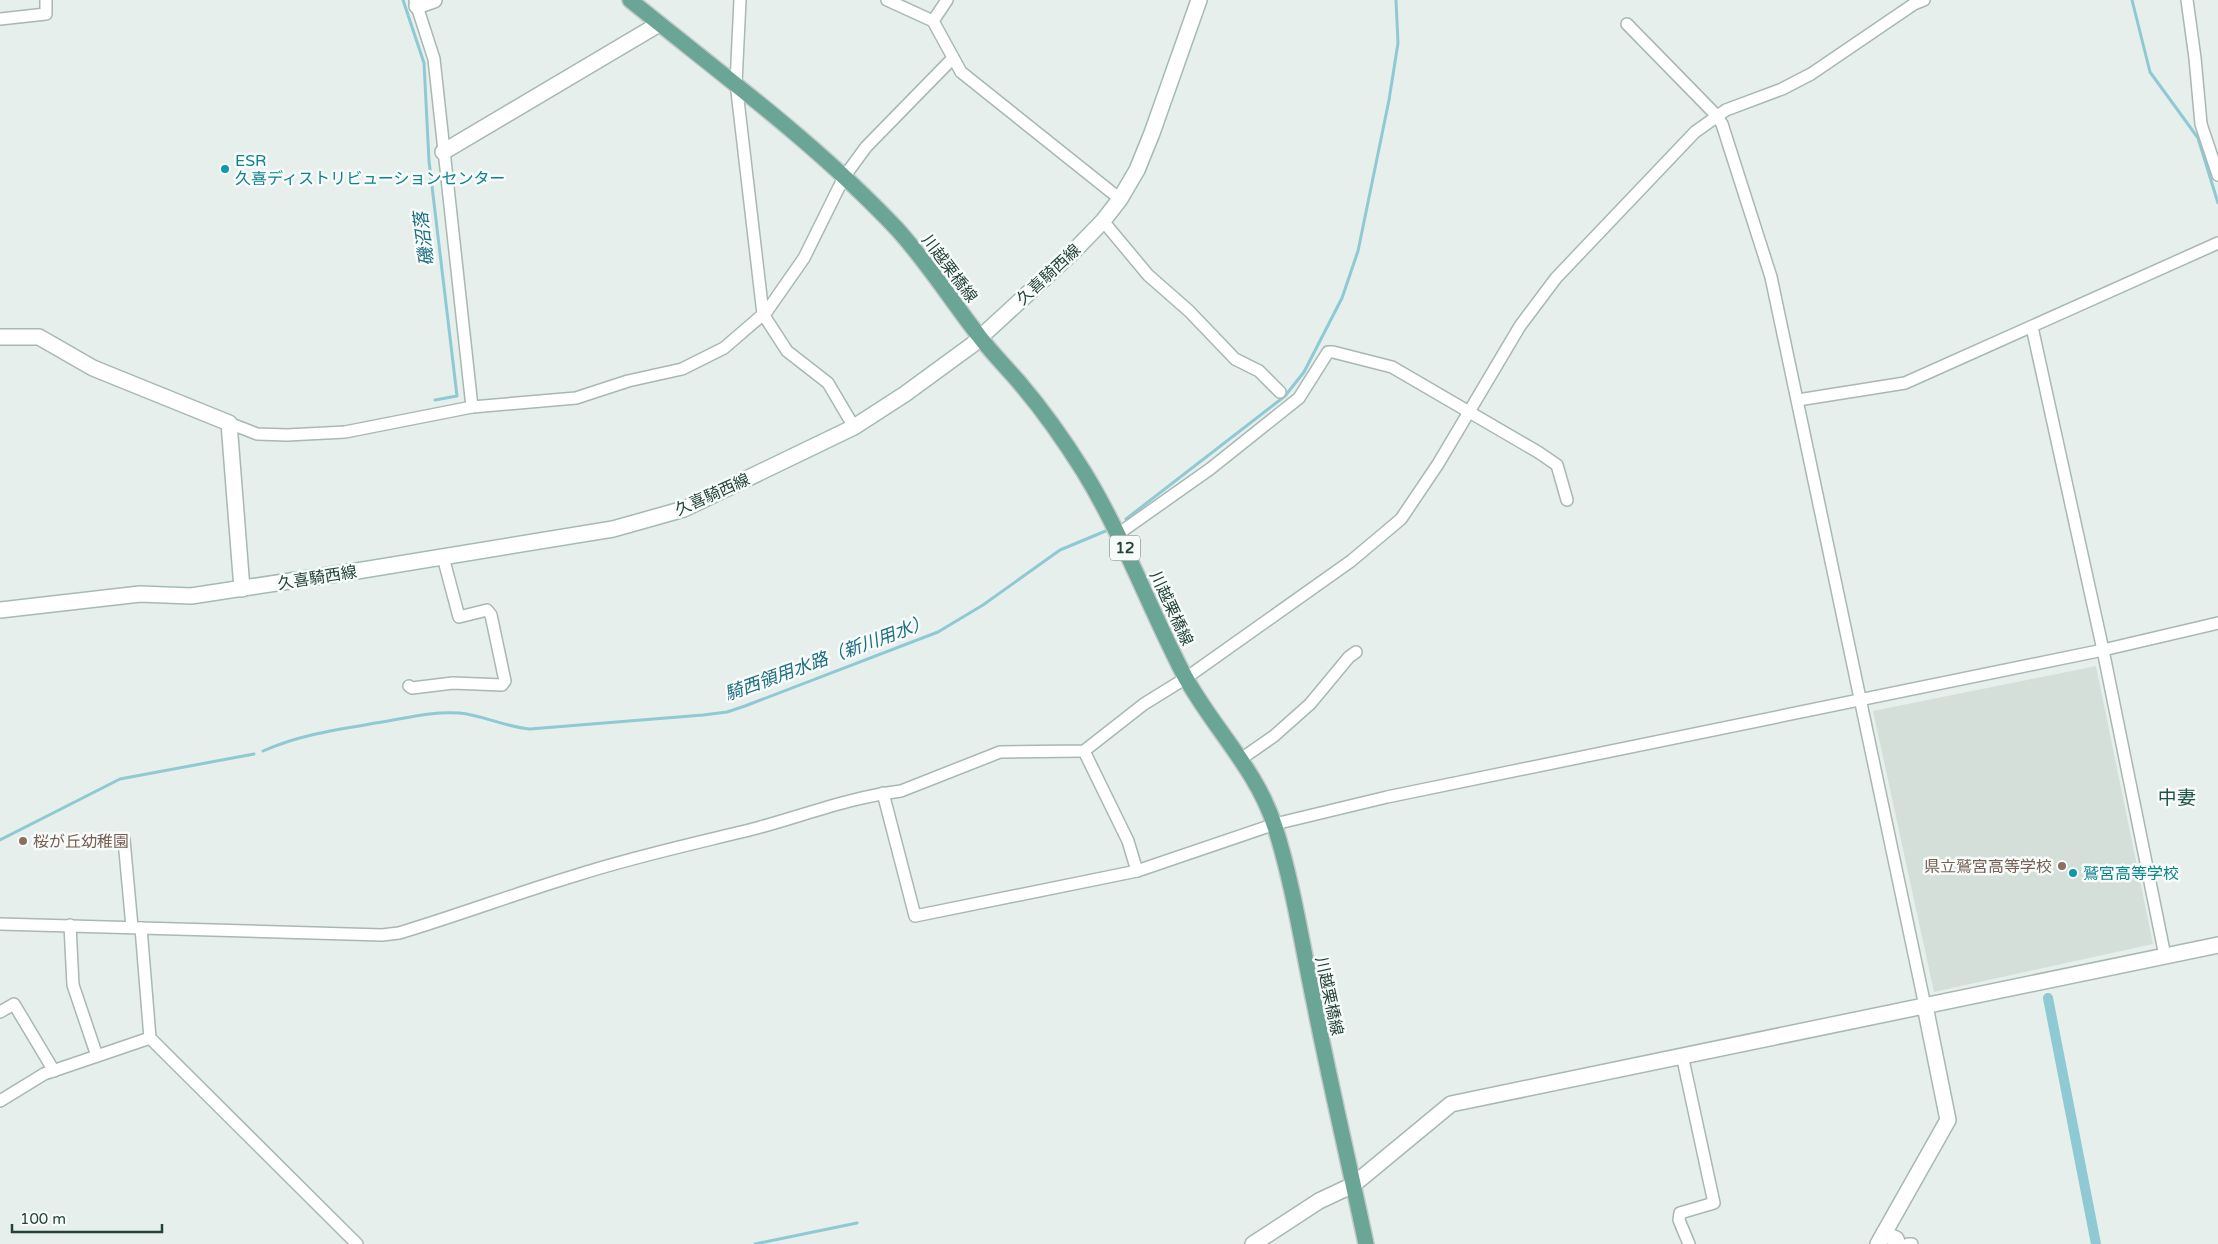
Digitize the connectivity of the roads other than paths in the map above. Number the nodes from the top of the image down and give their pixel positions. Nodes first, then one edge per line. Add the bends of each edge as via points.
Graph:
1 (46, 0) edge
2 (434, 0) edge
3 (630, 0) edge
4 (740, 0) edge
5 (888, 0) edge
6 (948, 0) edge
7 (1199, 0) edge
8 (2186, 0) edge
9 (1917, 1) edge
10 (416, 3) edge
11 (0, 19) edge
12 (933, 21) junction
13 (659, 24) junction
14 (1628, 24) dead end
15 (953, 58) junction
16 (736, 84) junction
17 (1716, 115) junction
18 (443, 152) junction
19 (2218, 175) edge
20 (844, 177) junction
21 (1120, 199) junction
22 (1103, 221) junction
23 (2218, 243) edge
24 (763, 314) junction
25 (2032, 327) junction
26 (0, 337) edge
27 (980, 338) junction
28 (1280, 392) dead end
29 (1798, 400) junction
30 (472, 407) junction
31 (1468, 412) junction
32 (229, 423) junction
33 (854, 427) junction
34 (1567, 500) dead end
35 (1118, 534) junction
36 (443, 557) junction
37 (242, 589) junction
38 (0, 610) edge
39 (2218, 623) edge
40 (2103, 650) junction
41 (1356, 652) dead end
42 (1186, 678) junction
43 (409, 686) dead end
44 (1862, 700) junction
45 (1084, 751) junction
46 (1240, 758) junction
47 (883, 793) junction
48 (1274, 824) junction
49 (124, 840) dead end
50 (1137, 871) junction
51 (0, 924) edge
52 (70, 925) junction
53 (136, 927) junction
54 (2218, 945) edge
55 (2165, 956) junction
56 (1925, 1006) junction
57 (0, 1012) edge
58 (150, 1038) junction
59 (1682, 1055) junction
60 (97, 1056) junction
61 (54, 1071) junction
62 (0, 1100) edge
63 (1354, 1185) junction
64 (1881, 1239) edge
65 (357, 1244) edge
66 (1253, 1244) edge
67 (1366, 1244) edge
68 (1689, 1244) edge
69 (1898, 1244) edge
70 (1908, 1244) edge
71 (1912, 1244) edge

1 - 11 street via 46,14
2 - 10 street
3 - 13 main road, 川越栗橋線 / 12
4 - 16 street
5 - 12 street
6 - 12 street
7 - 21 street, 久喜騎西線 via 1152,133 1137,170
8 - 19 street via 2201,124
9 - 17 street via 1811,74
10 - 18 street via 434,59
12 - 15 street
13 - 16 main road, 川越栗橋線 / 12
13 - 18 street
14 - 17 street
15 - 20 street via 866,146
15 - 21 street via 961,72
16 - 20 main road, 川越栗橋線 / 12
16 - 24 street
17 - 29 street via 1722,124 1766,261
17 - 31 street via 1657,170 1556,278 1520,326
18 - 30 street
20 - 24 street via 804,258
20 - 27 main road, 川越栗橋線 / 12 via 925,262
21 - 22 street, 久喜騎西線
22 - 27 street, 久喜騎西線
22 - 28 street via 1148,275 1189,311 1235,359 1259,371
23 - 25 street
24 - 30 street via 724,348 682,369 628,381 576,398
24 - 33 street via 787,351 828,383
25 - 29 street via 1905,382
25 - 40 street
26 - 32 street via 39,337 93,368
27 - 33 street, 久喜騎西線 via 936,373
27 - 35 main road, 川越栗橋線 / 12 via 1021,384 1064,441
29 - 44 street
30 - 32 street via 345,432 257,434
31 - 34 street via 1557,465
31 - 35 street via 1392,367 1328,352 1298,398 1210,468
31 - 42 street via 1401,519 1352,561
32 - 37 street
33 - 36 street, 久喜騎西線 via 684,509 613,529
35 - 42 main road, 川越栗橋線 / 12
36 - 37 street, 久喜騎西線
36 - 43 street via 459,617 487,610 492,615 505,681 502,685 453,683
37 - 38 street, 久喜騎西線 via 191,596 140,594
39 - 40 street
40 - 44 street
40 - 55 street
41 - 46 street via 1310,704 1274,736
42 - 45 street via 1144,704
42 - 46 main road, 川越栗橋線 / 12
44 - 48 street via 1406,793
44 - 56 street
45 - 47 street via 1000,752 901,791
45 - 50 street via 1128,841
46 - 48 main road, 川越栗橋線 / 12
47 - 50 street via 915,916
47 - 53 street via 577,874 400,933 363,935
48 - 50 street
48 - 63 main road, 川越栗橋線 / 12
49 - 53 street
51 - 52 street
52 - 53 street
52 - 60 street via 73,984
53 - 58 street
54 - 55 street
55 - 56 street
56 - 59 street
56 - 64 street via 1948,1120
57 - 61 street via 14,1004
58 - 60 street
58 - 65 street
59 - 63 street via 1450,1104
59 - 68 street via 1714,1203 1680,1212 1679,1220
60 - 61 street
61 - 62 street
63 - 66 street via 1319,1201
63 - 67 main road, 川越栗橋線 / 12
64 - 69 street via 1896,1239
70 - 71 street

